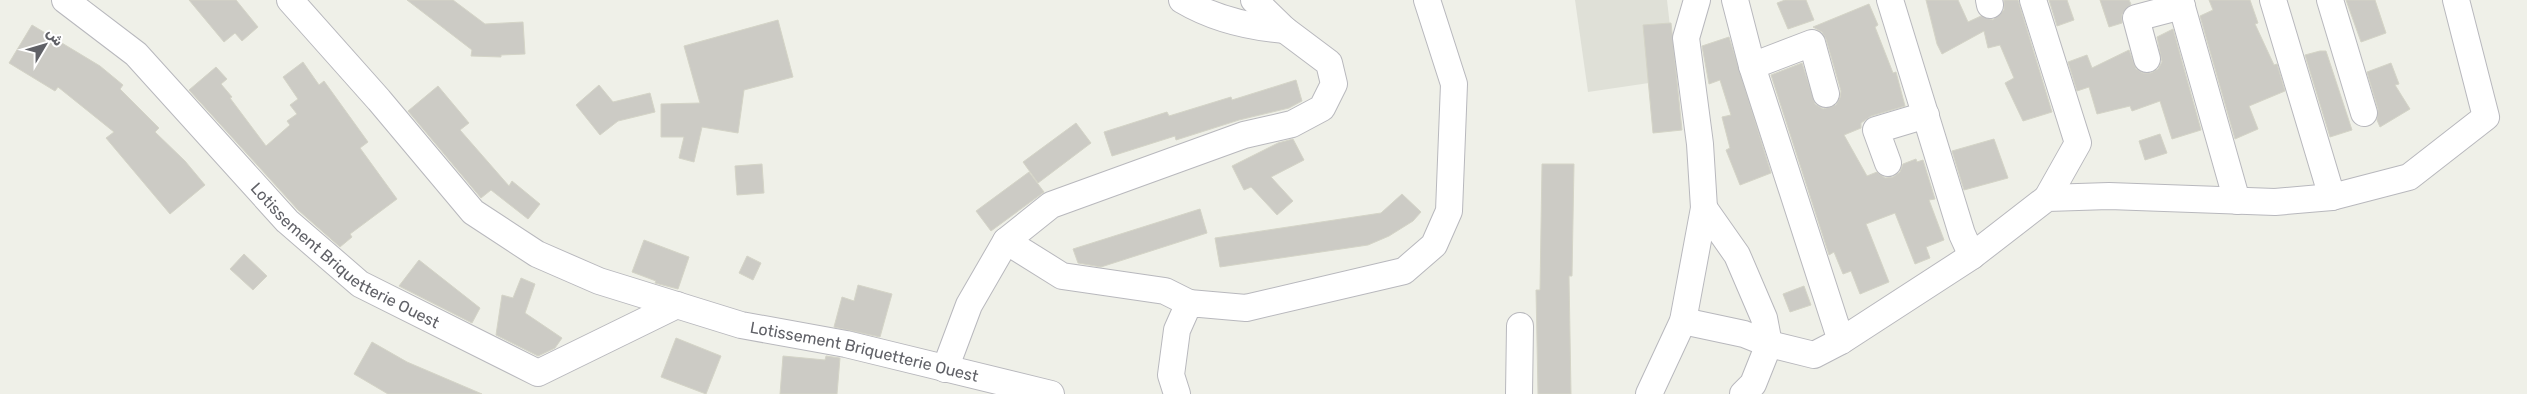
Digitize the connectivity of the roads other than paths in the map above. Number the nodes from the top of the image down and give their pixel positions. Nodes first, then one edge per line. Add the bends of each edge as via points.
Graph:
1 (65, 0) edge
2 (290, 0) edge
3 (1182, 0) edge
4 (1254, 0) edge
5 (1427, 0) edge
6 (1696, 0) edge
7 (1735, 0) edge
8 (1890, 0) edge
9 (2033, 0) edge
10 (2273, 0) edge
11 (2330, 0) edge
12 (2456, 0) edge
13 (2181, 3) edge
14 (1285, 30) junction
15 (2147, 59) dead end
16 (1752, 66) junction
17 (1826, 94) dead end
18 (2364, 113) dead end
19 (1926, 115) junction
20 (1888, 163) dead end
21 (2332, 197) junction
22 (2047, 198) junction
23 (2237, 201) junction
24 (1704, 208) junction
25 (1006, 241) junction
26 (1972, 256) junction
27 (1189, 303) junction
28 (677, 305) junction
29 (1520, 326) dead end
30 (1680, 330) junction
31 (1841, 341) junction
32 (1769, 344) junction
33 (944, 369) junction
34 (1051, 394) edge
35 (1177, 394) edge
36 (1519, 394) edge
37 (1649, 394) edge
38 (1743, 394) edge

1 - 28 street, Lotissement Briquetterie Ouest via 136,54 286,221 360,284 538,373
2 - 28 street, Lotissement Briquetterie Ouest via 473,212 537,254 600,281
3 - 14 street via 1220,18
4 - 14 street
5 - 27 street via 1454,84 1449,211 1434,245 1404,270 1246,308
6 - 24 street via 1686,38 1700,144
7 - 16 street
8 - 19 street
9 - 22 street via 2078,143
10 - 21 street
11 - 18 street
12 - 21 street via 2486,117 2409,177
13 - 15 street via 2136,18
13 - 23 street
14 - 25 street via 1330,63 1334,84 1322,108 1292,124 1244,135 1051,205
16 - 17 street via 1812,43
16 - 31 street
19 - 20 street via 1876,130
19 - 26 street via 1962,234
21 - 23 street via 2275,202
22 - 23 street via 2109,196
22 - 26 street
24 - 30 street
24 - 32 street via 1737,255 1764,318
25 - 27 street via 1062,276 1165,291
25 - 33 street via 970,305
26 - 31 street
27 - 35 street via 1177,330 1171,374
28 - 33 street, Lotissement Briquetterie Ouest via 741,325 846,344
29 - 36 street
30 - 32 street via 1744,334
30 - 37 street
31 - 32 street via 1814,355
32 - 38 street via 1753,384
33 - 34 street, Lotissement Briquetterie Ouest

